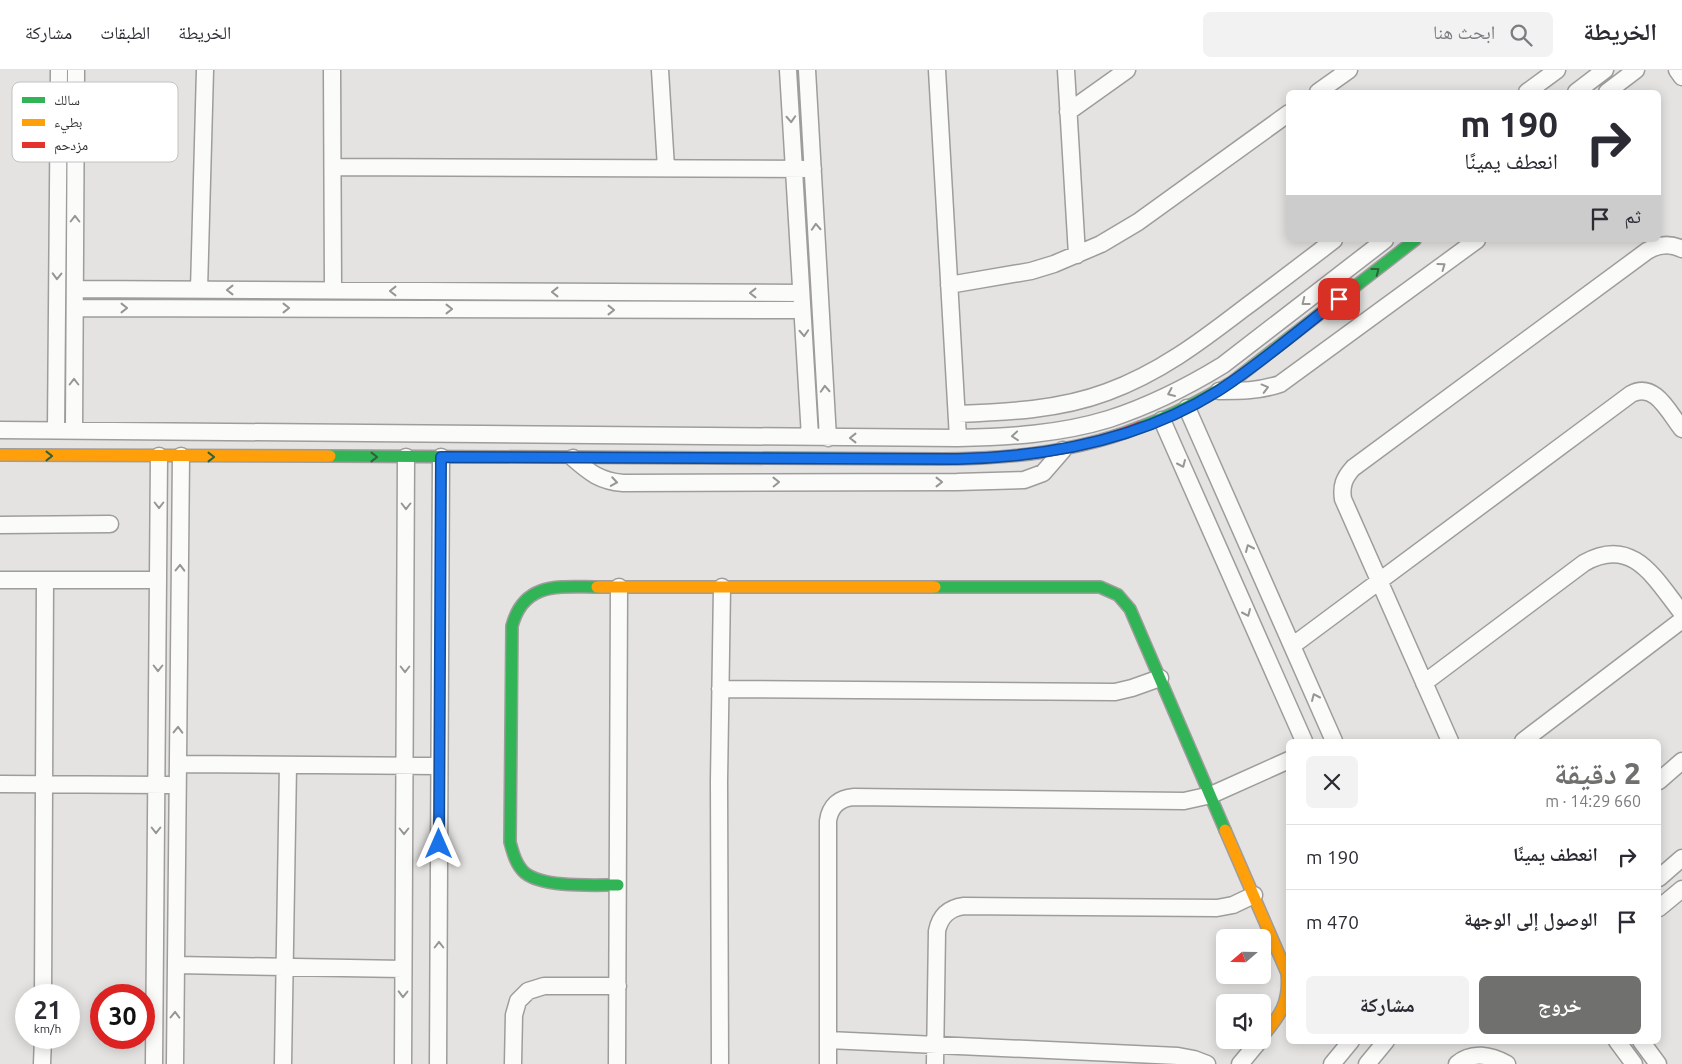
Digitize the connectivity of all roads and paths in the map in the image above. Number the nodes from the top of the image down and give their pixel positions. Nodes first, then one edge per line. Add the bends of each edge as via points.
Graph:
1 (205, 70) edge
2 (332, 70) edge
3 (660, 70) edge
4 (788, 70) edge
5 (807, 70) edge
6 (937, 70) edge
7 (1066, 70) edge
8 (1128, 70) edge
9 (1349, 70) edge
10 (1557, 70) edge
11 (1605, 70) edge
12 (1677, 70) edge
13 (1633, 73) edge
14 (1682, 77) edge
15 (1321, 90) edge
16 (1530, 90) edge
17 (1579, 90) edge
18 (1610, 90) edge
19 (1630, 90) edge
20 (1068, 112) junction
21 (1286, 115) edge
22 (58, 162) edge
23 (76, 162) edge
24 (333, 167) junction
25 (666, 168) junction
26 (794, 169) junction
27 (813, 169) junction
28 (1331, 242) edge
29 (1382, 242) edge
30 (1413, 242) edge
31 (1474, 242) edge
32 (1682, 249) edge
33 (1077, 256) junction
34 (949, 285) junction
35 (75, 289) junction
36 (199, 290) junction
37 (333, 290) junction
38 (801, 294) junction
39 (75, 308) junction
40 (802, 310) junction
41 (1217, 391) junction
42 (1187, 408) junction
43 (957, 414) junction
44 (1162, 420) junction
45 (1682, 429) edge
46 (0, 430) edge
47 (56, 430) junction
48 (74, 430) junction
49 (231, 432) junction
50 (810, 437) junction
51 (828, 438) junction
52 (898, 438) junction
53 (958, 438) junction
54 (1063, 450) junction
55 (0, 455) edge
56 (159, 456) junction
57 (181, 456) junction
58 (231, 457) junction
59 (406, 457) junction
60 (441, 457) junction
61 (573, 458) junction
62 (898, 459) junction
63 (110, 524) dead end
64 (0, 525) edge
65 (0, 580) edge
66 (46, 580) junction
67 (158, 580) junction
68 (1379, 582) junction
69 (619, 587) junction
70 (722, 587) junction
71 (1682, 613) edge
72 (1682, 620) edge
73 (1292, 646) junction
74 (1160, 678) junction
75 (1424, 683) junction
76 (720, 689) junction
77 (1303, 739) edge
78 (1333, 739) edge
79 (1449, 739) edge
80 (1526, 739) edge
81 (1286, 761) edge
82 (1682, 761) edge
83 (178, 764) junction
84 (288, 765) junction
85 (404, 765) junction
86 (439, 766) junction
87 (1661, 779) edge
88 (0, 784) edge
89 (44, 784) junction
90 (157, 785) junction
91 (177, 785) junction
92 (1211, 795) junction
93 (1682, 858) edge
94 (1661, 876) edge
95 (618, 885) junction
96 (1682, 889) edge
97 (1254, 896) junction
98 (1661, 906) edge
99 (176, 964) junction
100 (285, 966) junction
101 (403, 969) junction
102 (1286, 973) edge
103 (43, 984) edge
104 (618, 986) junction
105 (1286, 1002) edge
106 (1271, 1026) edge
107 (828, 1040) junction
108 (1349, 1044) edge
109 (1384, 1044) edge
110 (1618, 1044) edge
111 (1643, 1044) edge
112 (935, 1045) junction
113 (42, 1049) edge
114 (1252, 1049) edge
115 (1626, 1061) edge
116 (42, 1064) edge
117 (154, 1064) edge
118 (175, 1064) edge
119 (283, 1064) edge
120 (403, 1064) edge
121 (438, 1064) edge
122 (513, 1064) edge
123 (617, 1064) edge
124 (720, 1064) edge
125 (828, 1064) edge
126 (935, 1064) edge
127 (1207, 1064) edge
128 (1240, 1064) edge
129 (1332, 1064) edge
130 (1367, 1064) edge
131 (1457, 1064) edge
132 (1507, 1064) edge
133 (1658, 1064) edge

1 - 36 street
2 - 24 street
3 - 25 street
4 -> 26 street
5 - 27 street
6 - 34 street
7 - 20 street
8 - 20 street
9 - 15 street
10 - 16 street
11 - 17 street
12 - 14 street
13 - 18 street
13 - 19 street
20 - 33 street
21 - 33 street via 1138,222
22 -> 47 street
35 -> 23 street
24 - 25 street
24 - 37 street
25 - 26 street
26 - 27 street
26 - 38 street
51 -> 27 street
28 - 43 street via 1189,350 1150,374 1062,405
29 -> 53 street via 1223,366 1188,386 1109,419 1059,431
41 -> 30 street
41 -> 31 street via 1251,391 1280,384
32 - 68 street via 1663,244 1647,251 1347,474 1343,482 1343,499
33 - 34 street via 1031,271
34 - 43 street
35 - 36 street
35 - 39 street
37 -> 36 street
38 -> 37 street
38 - 40 street
39 -> 40 street
48 -> 39 street
40 -> 50 street
41 - 42 street
42 - 44 street
73 -> 42 street
43 - 53 street
44 - 54 street via 1112,438
44 -> 77 street
45 - 68 street via 1656,395 1636,392
46 - 47 street
47 - 48 street
48 - 49 street
49 - 50 street
49 - 58 street
50 - 51 street
52 -> 51 street
52 - 53 street
52 - 62 street
61 -> 54 street via 598,478 623,483 957,482 1031,478 1048,468
54 - 62 street via 988,458
55 -> 56 street
56 - 57 street
56 -> 67 street
57 -> 58 street
83 -> 57 street
58 -> 59 street
59 - 60 street
59 -> 85 street
60 - 61 street
60 - 86 street
61 - 62 street
63 - 64 street
65 - 66 street
66 - 67 street
66 - 89 street
67 -> 90 street
68 - 73 street
68 - 75 street
69 - 70 street
69 - 95 street
69 - 95 street via 546,588 526,599 513,619 510,842 521,869 543,883
70 - 74 street via 1100,587 1118,595 1126,604
70 - 76 street
71 - 75 street via 1634,558 1621,554 1595,557
72 - 80 street
78 -> 73 street
74 - 76 street via 1115,692
74 - 92 street
75 - 79 street
76 - 124 street
81 - 92 street
82 - 87 street
83 - 84 street
83 - 91 street
84 - 85 street
84 - 100 street
85 - 86 street
85 -> 101 street
121 -> 86 street
88 - 89 street
89 - 90 street
89 - 103 street
90 - 91 street
90 -> 117 street
91 - 99 street
92 - 97 street
92 - 107 street via 1175,801 854,797 841,800 832,808 828,821
93 - 94 street
95 - 104 street
96 - 98 street
97 - 102 street
97 - 112 street via 1226,907 1209,909 964,906 951,909 941,918 937,931
99 - 100 street
118 -> 99 street
100 - 101 street
100 - 119 street
101 -> 120 street
104 - 122 street via 544,986 528,991 518,1001 514,1015
104 - 123 street
105 - 106 street
107 - 112 street
107 - 125 street
108 - 129 street
109 - 130 street
110 - 115 street
111 - 133 street
112 - 126 street
112 - 127 street via 1178,1056
113 - 116 street
114 - 128 street
131 - 132 street via 1472,1056 1485,1055

